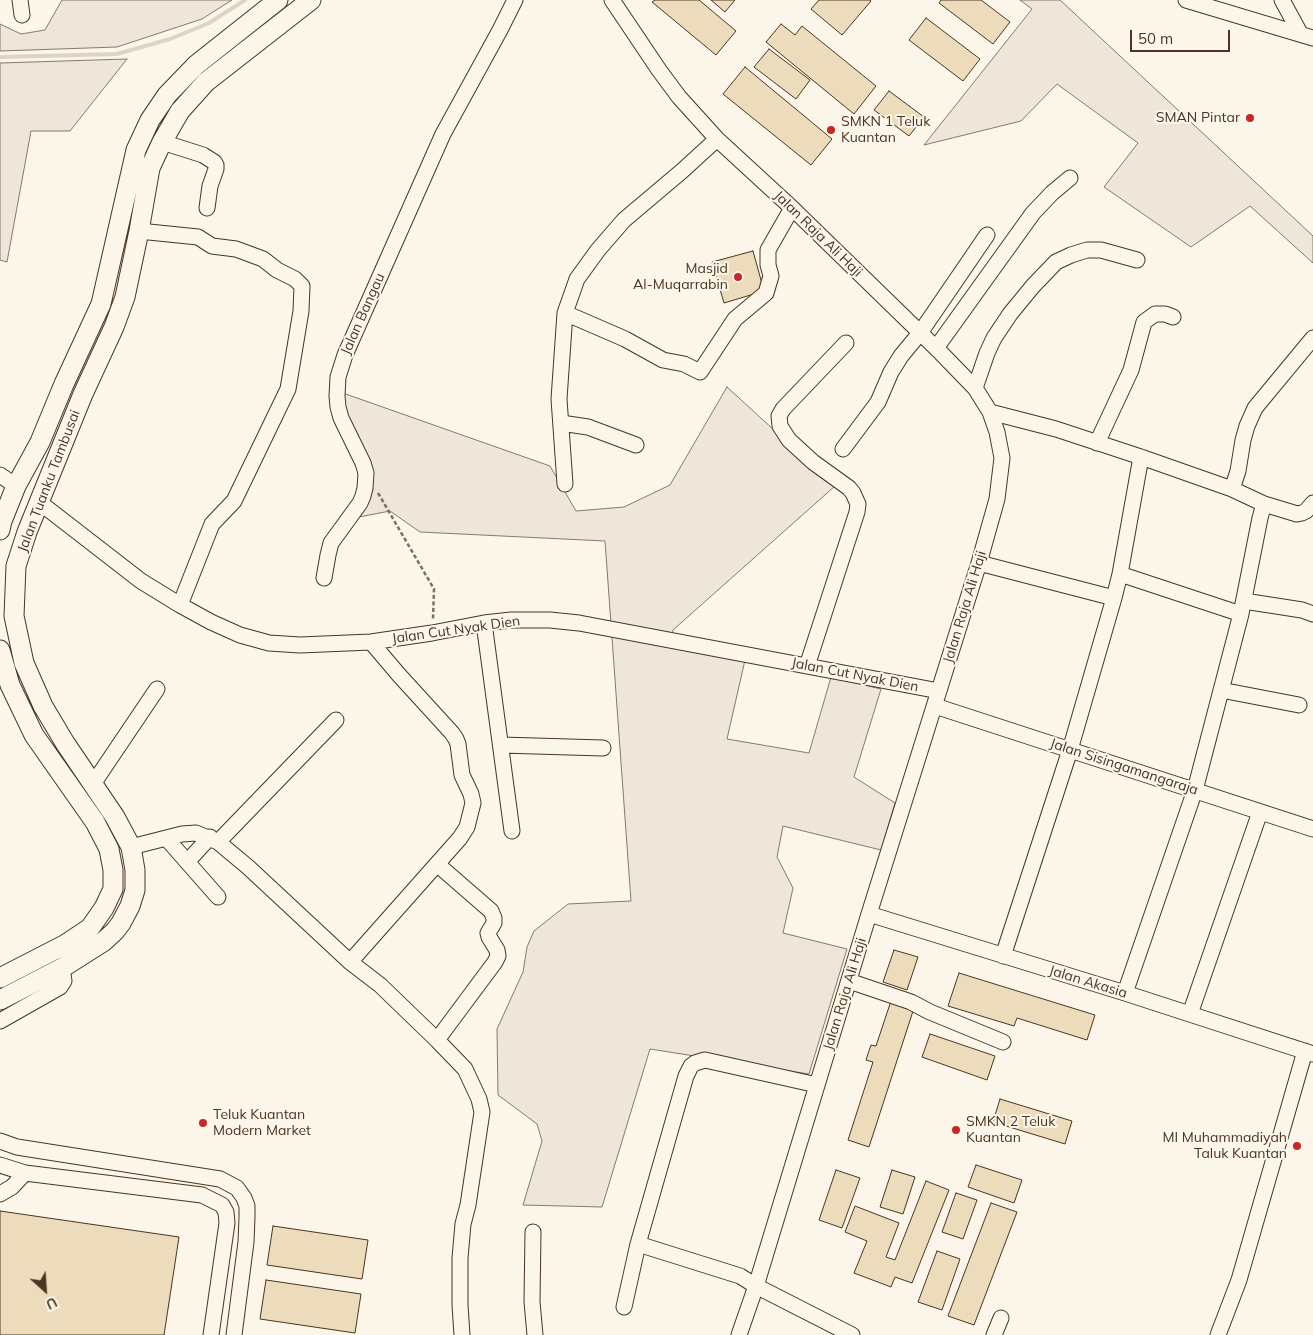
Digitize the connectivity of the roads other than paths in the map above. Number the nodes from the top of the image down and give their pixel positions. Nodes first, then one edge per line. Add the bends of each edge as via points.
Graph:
1 (20, 0) edge
2 (278, 0) edge
3 (311, 0) edge
4 (515, 0) edge
5 (612, 0) edge
6 (1186, 0) edge
7 (1282, 0) edge
8 (22, 15) dead end
9 (1307, 36) edge
10 (717, 139) junction
11 (162, 142) junction
12 (1070, 178) dead end
13 (207, 208) dead end
14 (792, 208) junction
15 (140, 231) junction
16 (987, 236) dead end
17 (1137, 260) dead end
18 (565, 313) junction
19 (1173, 317) dead end
20 (920, 333) junction
21 (1313, 338) edge
22 (846, 343) dead end
23 (936, 348) junction
24 (64, 384) junction
25 (975, 388) junction
26 (83, 394) junction
27 (990, 412) junction
28 (561, 423) junction
29 (1097, 443) junction
30 (636, 445) dead end
31 (843, 449) dead end
32 (1141, 457) junction
33 (0, 475) edge
34 (565, 484) dead end
35 (16, 486) junction
36 (1232, 489) junction
37 (39, 502) junction
38 (1313, 503) edge
39 (1264, 504) junction
40 (1, 524) edge
41 (979, 564) junction
42 (1120, 574) junction
43 (324, 578) dead end
44 (1114, 598) junction
45 (180, 605) junction
46 (1242, 607) junction
47 (1313, 614) edge
48 (7, 616) edge
49 (484, 623) junction
50 (371, 642) junction
51 (0, 650) edge
52 (807, 666) junction
53 (5, 684) edge
54 (157, 689) dead end
55 (1221, 690) junction
56 (939, 691) junction
57 (1299, 705) dead end
58 (934, 706) junction
59 (336, 720) dead end
60 (501, 745) junction
61 (603, 748) dead end
62 (1070, 750) junction
63 (93, 784) junction
64 (1196, 790) junction
65 (1260, 812) junction
66 (1313, 829) edge
67 (512, 831) dead end
68 (167, 839) junction
69 (214, 840) junction
70 (131, 847) junction
71 (187, 862) junction
72 (437, 864) junction
73 (218, 897) dead end
74 (869, 914) junction
75 (1003, 956) junction
76 (350, 962) junction
77 (62, 968) junction
78 (0, 978) edge
79 (849, 981) junction
80 (1125, 994) junction
81 (0, 1000) edge
82 (1190, 1014) junction
83 (0, 1021) edge
84 (438, 1040) junction
85 (1003, 1042) dead end
86 (1309, 1052) edge
87 (817, 1085) junction
88 (0, 1141) edge
89 (90, 1159) junction
90 (0, 1165) edge
91 (25, 1173) junction
92 (83, 1180) junction
93 (0, 1194) edge
94 (533, 1232) dead end
95 (638, 1244) junction
96 (756, 1286) junction
97 (624, 1307) dead end
98 (1001, 1318) dead end
99 (211, 1335) edge
100 (234, 1335) edge
101 (462, 1335) edge
102 (535, 1335) edge
103 (739, 1335) edge
104 (852, 1335) edge
105 (994, 1335) edge
106 (1218, 1335) edge

1 - 8 street
2 - 24 main road, Jalan Tuanku Tambusai via 196,65 166,95 150,120 136,150 101,304
3 - 11 main road, Jalan Tuanku Tambusai via 206,82 180,111
4 - 43 street, Jalan Bangau via 443,134 345,355 338,377 338,407 366,473 364,496 332,543
5 - 10 street, Jalan Raja Ali Haji via 679,97
6 - 9 street
7 - 9 street
10 - 14 street, Jalan Raja Ali Haji
10 - 18 street via 624,220 577,279
11 - 13 street via 203,154 214,162 216,169
11 - 15 main road, Jalan Tuanku Tambusai via 150,168
12 - 23 street via 1032,213
14 - 18 street via 768,250 770,276 766,293 736,319 700,372 684,364 663,360 626,339
14 - 20 street, Jalan Raja Ali Haji
15 - 26 main road, Jalan Tuanku Tambusai via 125,297
15 - 45 street via 198,237 212,246 236,249 263,259 302,286 288,389 234,502 212,524
16 - 20 street
17 - 25 street via 1101,250 1087,250 1056,262 1010,314 994,338
18 - 28 street via 559,399
19 - 29 street via 1155,314 1144,322 1131,370
20 - 23 street, Jalan Raja Ali Haji
20 - 31 street via 891,372 878,402
21 - 36 street via 1254,408
22 - 52 street via 779,416 780,426 789,440 849,488 858,504
23 - 25 street, Jalan Raja Ali Haji
24 - 26 main road
24 - 35 main road, Jalan Tuanku Tambusai via 40,442
25 - 27 street, Jalan Raja Ali Haji
26 - 37 main road, Jalan Tuanku Tambusai
27 - 29 street
27 - 41 street, Jalan Raja Ali Haji via 1002,458 997,499
28 - 30 street via 588,427
28 - 34 street
29 - 32 street
32 - 36 street
32 - 42 street
33 - 35 street
35 - 40 main road, Jalan Tuanku Tambusai
36 - 39 street
37 - 45 street, Jalan Cut Nyak Dien via 141,581
37 - 48 main road, Jalan Tuanku Tambusai via 16,566
38 - 39 street via 1306,511 1297,514
39 - 46 street
41 - 44 street
41 - 56 street, Jalan Raja Ali Haji
42 - 44 street
42 - 46 street
44 - 62 street
45 - 50 street, Jalan Cut Nyak Dien via 240,635 269,643
46 - 47 street via 1302,610
46 - 55 street
48 - 63 main road, Jalan Tuanku Tambusai via 43,706
49 - 50 street, Jalan Cut Nyak Dien
49 - 52 street, Jalan Cut Nyak Dien via 511,620 579,623
49 - 60 street
50 - 72 street via 452,733 458,744 462,775 473,803 472,812 460,838
51 - 53 main road
52 - 56 street, Jalan Cut Nyak Dien
53 - 78 main road via 34,735 95,822 109,849 113,889 90,928
54 - 63 street
55 - 57 street
55 - 64 street
56 - 58 street, Jalan Raja Ali Haji
58 - 62 street, Jalan Sisingamangaraja
58 - 74 street, Jalan Raja Ali Haji
59 - 69 street
60 - 61 street
60 - 67 street
62 - 64 street, Jalan Sisingamangaraja
62 - 75 street
63 - 70 main road, Jalan Tuanku Tambusai
64 - 65 street, Jalan Sisingamangaraja
64 - 80 street
65 - 66 street, Jalan Sisingamangaraja
65 - 82 street
68 - 69 street via 196,833
68 - 70 street
68 - 71 street
69 - 71 street
69 - 76 street via 248,867
70 - 77 main road, Jalan Tuanku Tambusai via 135,890 121,923 103,942
71 - 73 street
72 - 76 street
72 - 84 street via 490,911 494,922 488,933 498,956
74 - 75 street, Jalan Akasia
74 - 79 street, Jalan Raja Ali Haji
75 - 80 street, Jalan Akasia
76 - 84 street via 380,985
77 - 81 main road, Jalan Tuanku Tambusai
77 - 83 street via 64,981 60,987
79 - 85 street via 911,1002
79 - 87 street, Jalan Raja Ali Haji
80 - 82 street, Jalan Akasia
82 - 86 street, Jalan Akasia
84 - 101 street via 465,1069 480,1099 482,1112 463,1224
86 - 106 street, Jalan Akasia via 1239,1280
87 - 95 street via 705,1060 691,1066
87 - 96 street, Jalan Raja Ali Haji
88 - 89 street via 17,1148
89 - 92 street
89 - 100 street via 220,1179 237,1188 247,1206 247,1217
90 - 91 street
91 - 92 street
91 - 93 street
92 - 99 street via 202,1195 222,1205 227,1222
94 - 102 street
95 - 96 street via 740,1276
95 - 97 street
96 - 103 street, Jalan Raja Ali Haji
96 - 104 street
98 - 105 street

